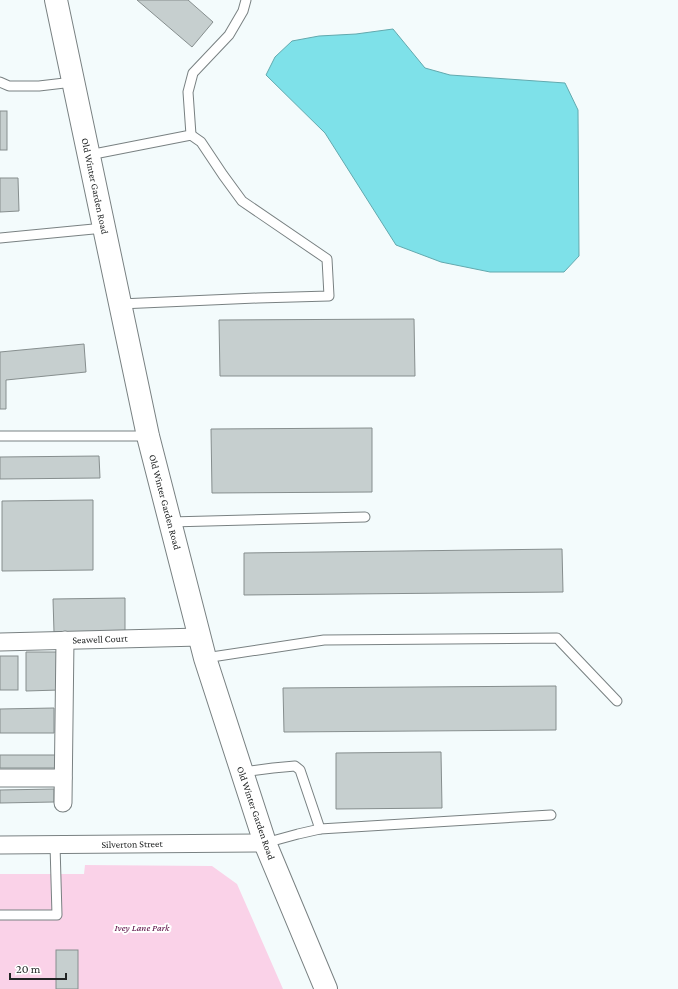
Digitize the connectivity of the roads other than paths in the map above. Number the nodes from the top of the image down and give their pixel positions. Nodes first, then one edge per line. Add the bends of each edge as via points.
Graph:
1 (56, 0) edge
2 (246, 0) edge
3 (0, 82) edge
4 (73, 82) junction
5 (191, 135) junction
6 (89, 155) junction
7 (104, 228) junction
8 (0, 238) edge
9 (120, 304) junction
10 (0, 436) edge
11 (148, 436) junction
12 (365, 517) dead end
13 (170, 522) junction
14 (200, 637) junction
15 (65, 640) junction
16 (0, 642) edge
17 (206, 658) junction
18 (617, 701) dead end
19 (242, 772) junction
20 (0, 778) edge
21 (63, 778) junction
22 (63, 804) dead end
23 (551, 815) dead end
24 (320, 829) junction
25 (265, 843) junction
26 (0, 845) edge
27 (55, 845) junction
28 (0, 915) edge
29 (326, 989) edge

1 - 4 main road, Old Winter Garden Road
2 - 5 lane via 243,11 228,35 193,72 188,92
3 - 4 lane via 9,86 39,86
4 - 6 main road, Old Winter Garden Road
5 - 6 lane
5 - 9 lane via 200,142 242,201 327,259 328,296
6 - 7 main road, Old Winter Garden Road
7 - 8 lane
7 - 9 main road, Old Winter Garden Road
9 - 11 main road, Old Winter Garden Road
10 - 11 lane
11 - 13 main road, Old Winter Garden Road
12 - 13 lane
13 - 14 main road, Old Winter Garden Road
14 - 15 street, Seawell Court
14 - 17 main road, Old Winter Garden Road
15 - 16 street, Seawell Court
15 - 21 street
17 - 18 lane via 324,640 557,638
17 - 19 main road, Old Winter Garden Road
19 - 24 lane via 295,766 300,770
19 - 25 main road, Old Winter Garden Road
20 - 21 street
21 - 22 street
23 - 24 lane
24 - 25 lane
25 - 27 street, Silverton Street
25 - 29 main road, Old Winter Garden Road
26 - 27 street, Silverton Street
27 - 28 lane via 57,915

